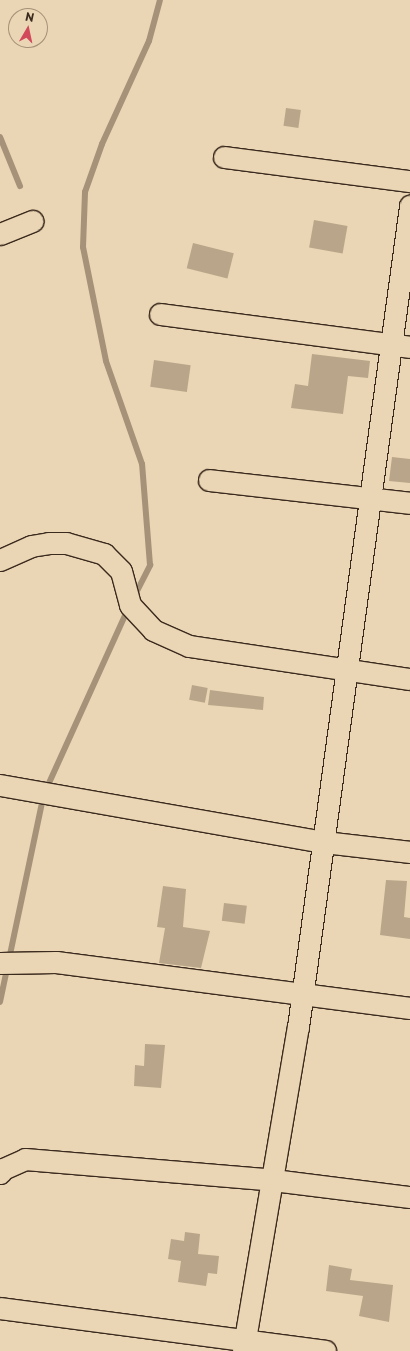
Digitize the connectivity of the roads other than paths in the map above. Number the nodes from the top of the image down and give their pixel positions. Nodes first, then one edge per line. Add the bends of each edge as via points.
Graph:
1 (224, 157) dead end
2 (410, 181) edge
3 (410, 206) edge
4 (33, 221) dead end
5 (0, 234) edge
6 (160, 314) dead end
7 (400, 346) edge
8 (209, 480) dead end
9 (368, 498) junction
10 (410, 503) edge
11 (0, 560) edge
12 (346, 670) junction
13 (410, 679) edge
14 (0, 785) edge
15 (324, 842) junction
16 (410, 852) edge
17 (0, 963) edge
18 (303, 993) junction
19 (410, 1008) edge
20 (0, 1173) edge
21 (273, 1180) junction
22 (410, 1197) edge
23 (0, 1308) edge
24 (243, 1345) edge
25 (325, 1351) edge

1 - 2 street
3 - 7 street
4 - 5 street
6 - 7 street
7 - 9 street
8 - 9 street
9 - 10 street
9 - 12 street
11 - 12 street via 32,546 49,542 66,543 104,554 121,571 130,605 153,630 189,646
12 - 13 street
12 - 15 street
14 - 15 street
15 - 16 street
15 - 18 street
17 - 18 street via 56,962
18 - 19 street
18 - 21 street
20 - 21 street via 3,1169 25,1159
21 - 22 street
21 - 24 street
23 - 24 street
24 - 25 street

